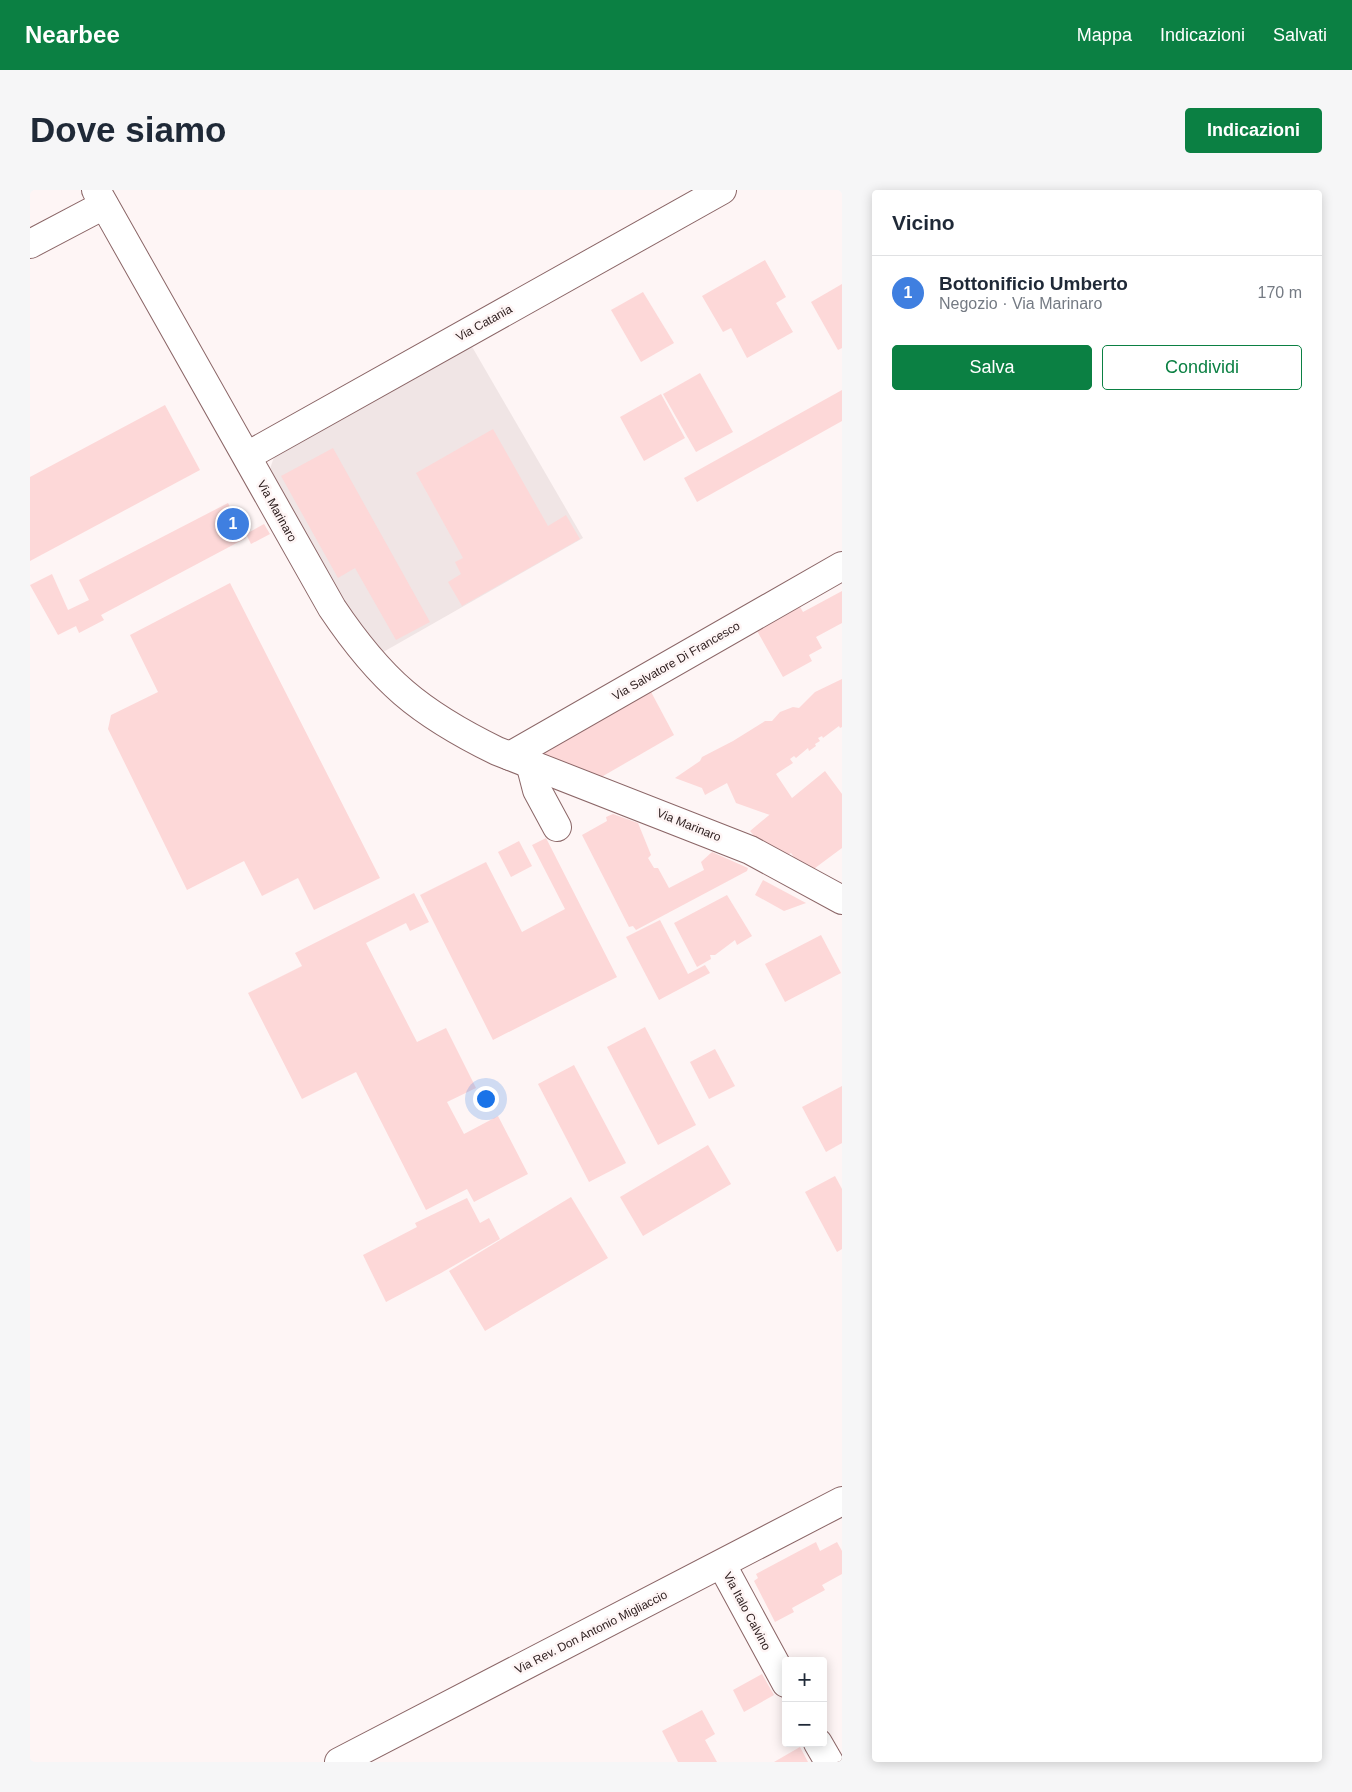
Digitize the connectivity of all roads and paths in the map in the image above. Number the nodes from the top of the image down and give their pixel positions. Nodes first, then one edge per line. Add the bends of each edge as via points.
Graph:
1 (722, 190) edge
2 (100, 198) edge
3 (30, 244) edge
4 (246, 456) junction
5 (842, 566) edge
6 (520, 760) junction
7 (557, 827) dead end
8 (842, 900) edge
9 (842, 1501) edge
10 (722, 1565) junction
11 (782, 1676) edge
12 (820, 1747) edge
13 (339, 1762) edge
14 (829, 1762) edge

1 - 4 street, Via Catania
2 - 3 street
2 - 4 street, Via Marinaro
4 - 6 street, Via Marinaro via 332,608 370,661 425,711 457,732
5 - 6 street, Via Salvatore Di Francesco
6 - 7 street
6 - 8 street, Via Marinaro via 750,850
9 - 10 street, Via Rev. Don Antonio Migliaccio
10 - 11 street, Via Italo Calvino
10 - 13 street, Via Rev. Don Antonio Migliaccio
12 - 14 street

